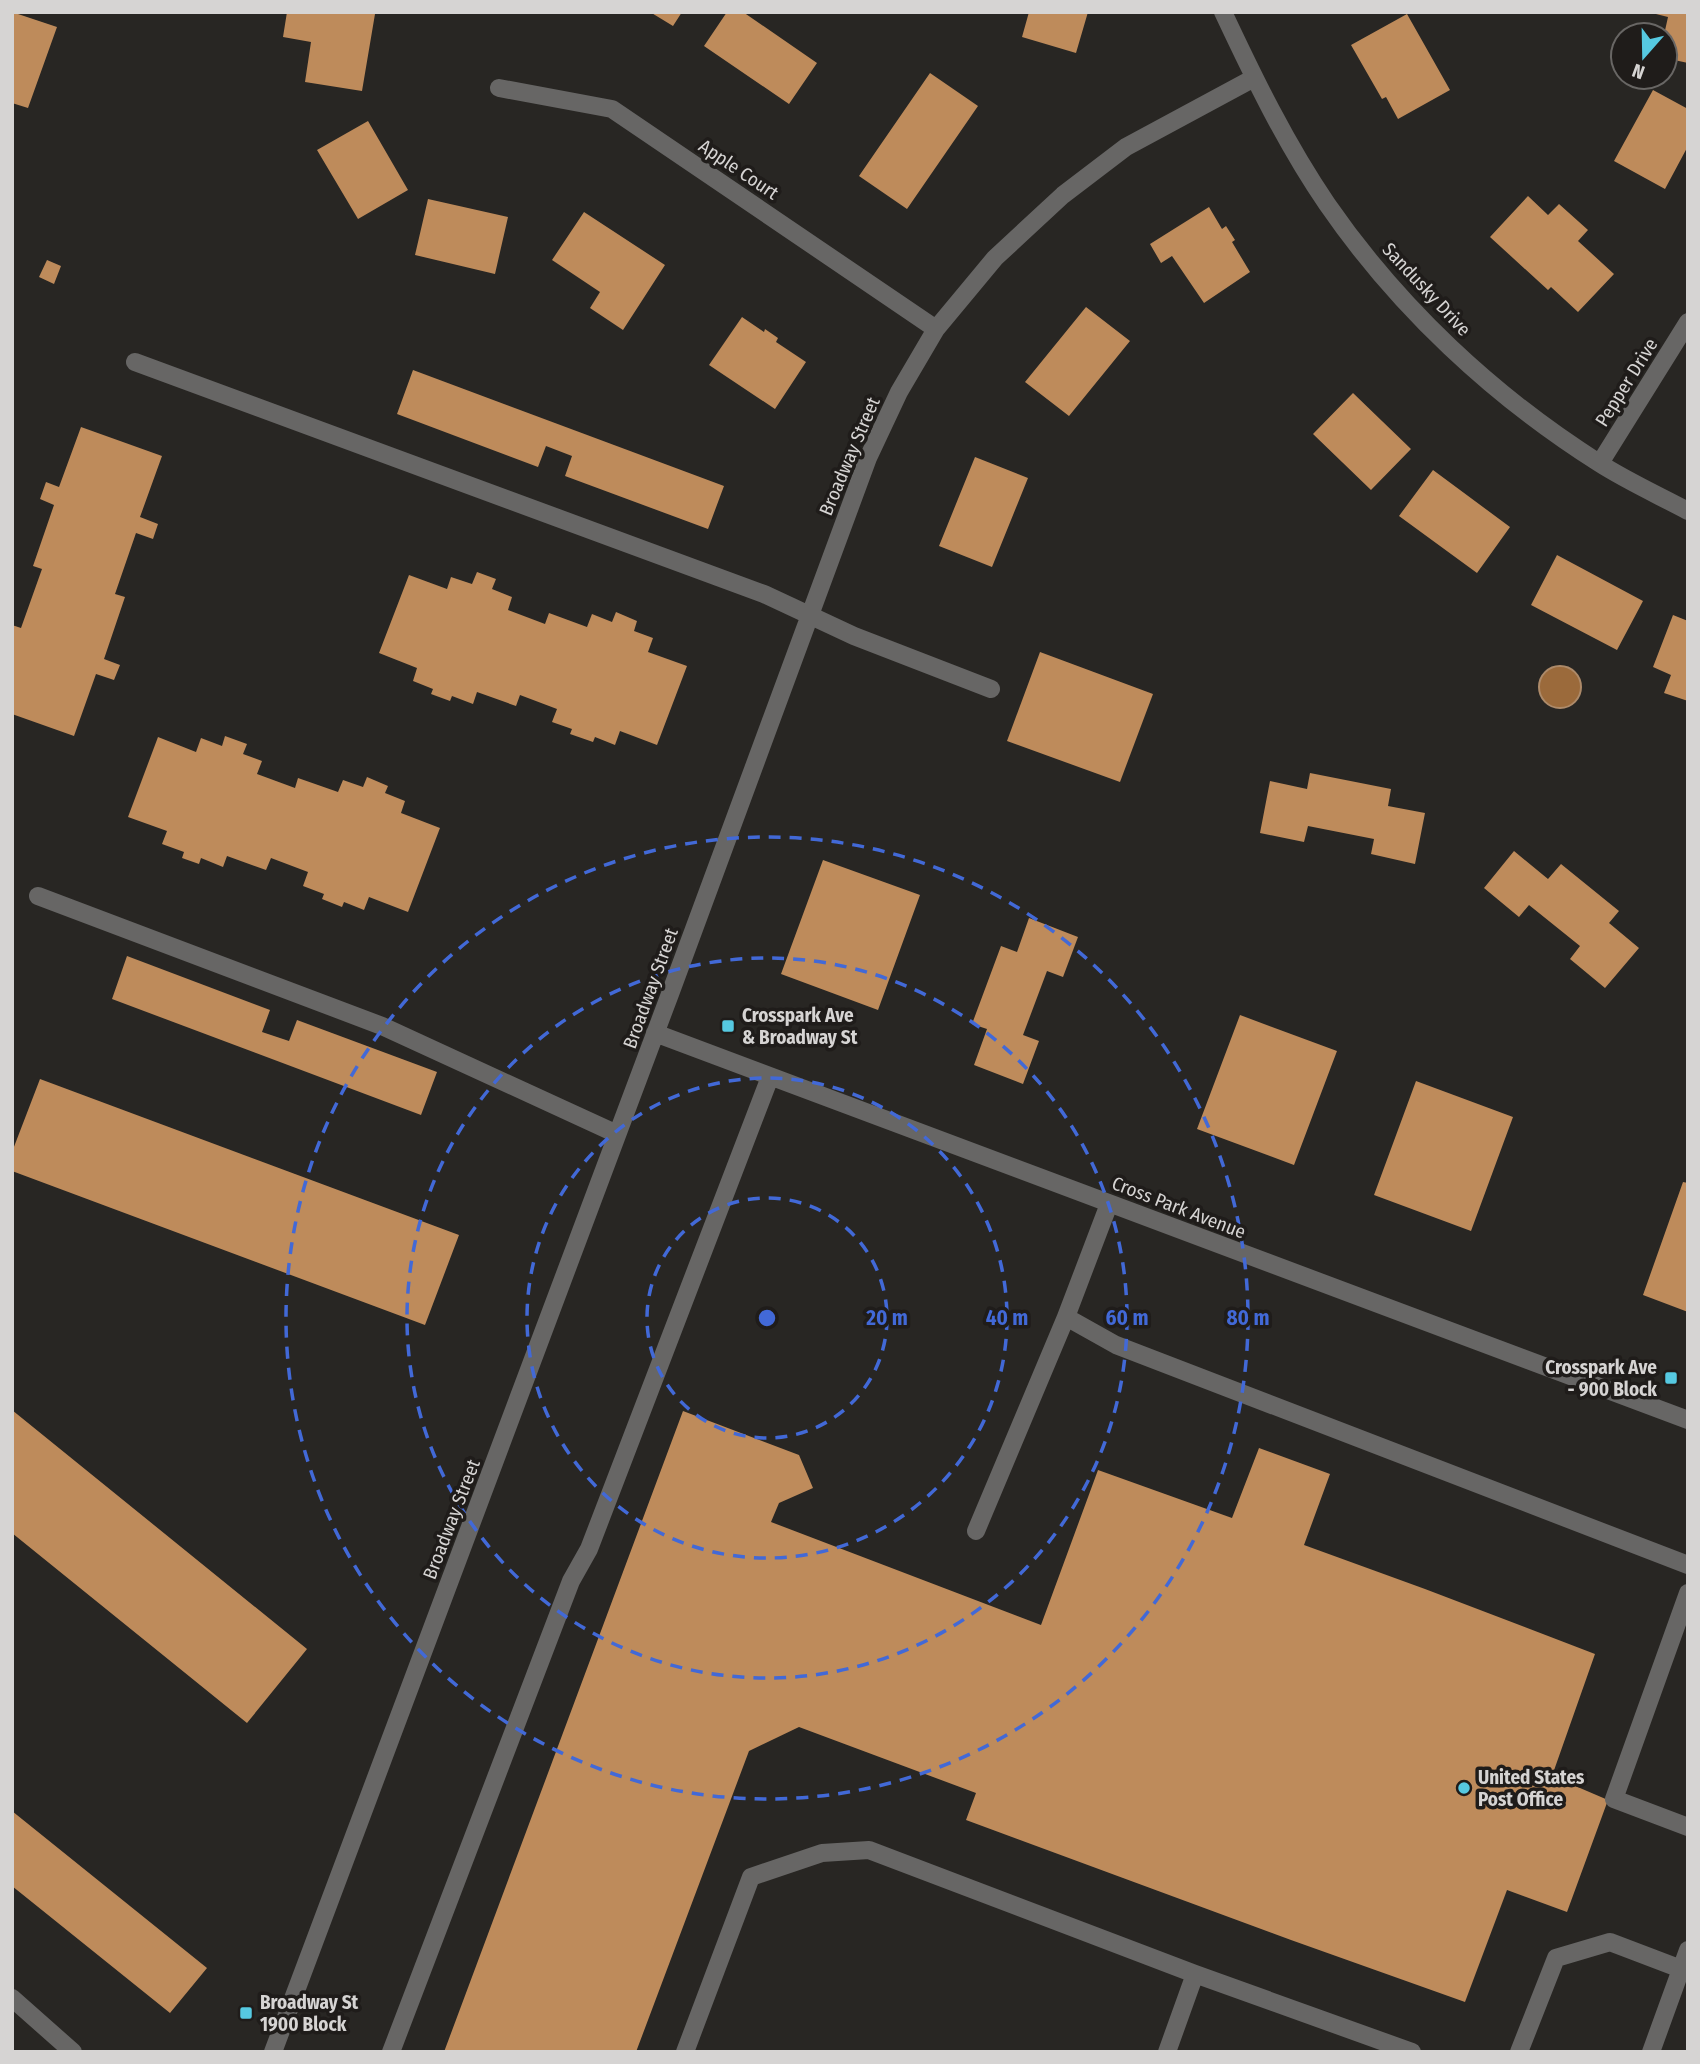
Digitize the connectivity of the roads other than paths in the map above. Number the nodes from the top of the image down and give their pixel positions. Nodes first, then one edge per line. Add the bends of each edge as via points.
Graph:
1 (1223, 12) edge
2 (1254, 78) junction
3 (499, 88) dead end
4 (1688, 323) edge
5 (936, 329) junction
6 (135, 362) dead end
7 (1600, 463) junction
8 (1688, 511) edge
9 (810, 614) junction
10 (992, 689) dead end
11 (38, 896) dead end
12 (655, 1033) junction
13 (770, 1077) junction
14 (617, 1134) junction
15 (1109, 1204) junction
16 (1066, 1317) junction
17 (1688, 1420) edge
18 (976, 1531) dead end
19 (1688, 1565) edge
20 (1688, 1593) edge
21 (1688, 1827) edge
22 (1688, 1950) edge
23 (1681, 1969) junction
24 (1195, 1974) junction
25 (12, 1998) edge
26 (73, 2052) edge
27 (273, 2052) edge
28 (391, 2052) edge
29 (685, 2052) edge
30 (1167, 2052) edge
31 (1412, 2052) edge
32 (1519, 2052) edge
33 (1651, 2052) edge

1 - 2 street, Sandusky Drive
2 - 5 street, Broadway Street via 1126,147 1063,195 995,258
2 - 7 street, Sandusky Drive via 1327,204 1380,274 1440,337 1516,405
3 - 5 street, Apple Court via 612,109
4 - 7 street, Pepper Drive
5 - 9 street, Broadway Street via 868,458
6 - 9 street
7 - 8 street, Sandusky Drive
9 - 10 street via 854,636
9 - 12 street, Broadway Street
11 - 14 street via 382,1026
12 - 13 street, Cross Park Avenue
12 - 14 street, Broadway Street
13 - 15 street, Cross Park Avenue
13 - 28 street
14 - 27 street, Broadway Street
15 - 16 street
15 - 17 street, Cross Park Avenue
16 - 18 street
16 - 19 street via 1116,1345
20 - 21 street via 1614,1799
22 - 23 street
23 - 32 street via 1610,1942 1556,1958
23 - 33 street
24 - 29 street via 869,1850 822,1853 751,1877
24 - 30 street
24 - 31 street
25 - 26 street

